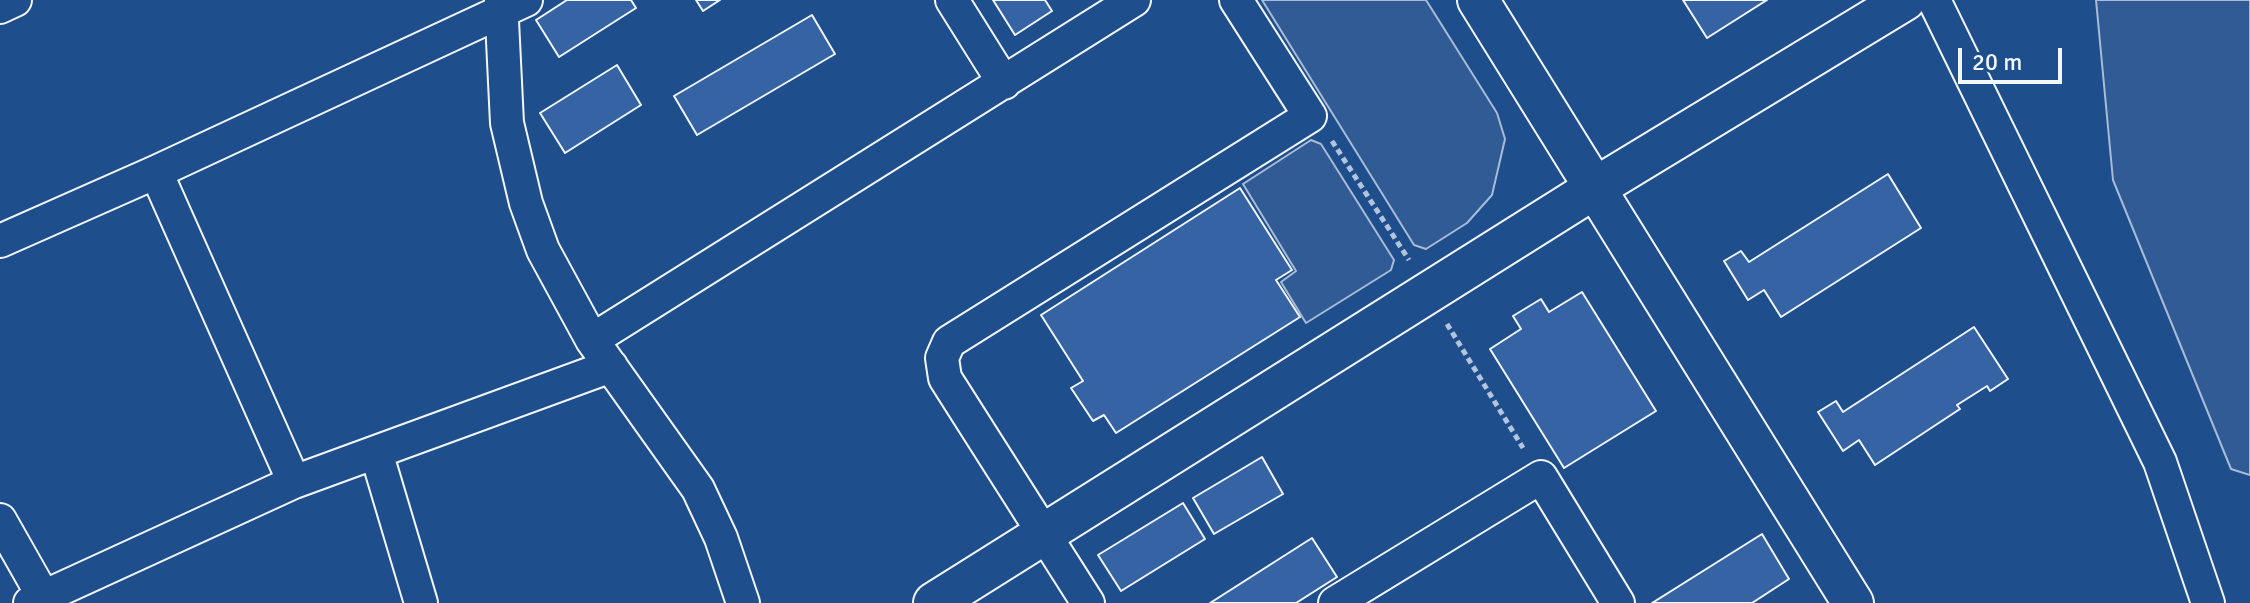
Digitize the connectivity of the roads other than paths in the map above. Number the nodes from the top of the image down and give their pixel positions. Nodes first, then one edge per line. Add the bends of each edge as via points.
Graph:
1 (15, 0) edge
2 (952, 0) edge
3 (1134, 0) edge
4 (1236, 0) edge
5 (1478, 0) edge
6 (1905, 0) edge
7 (1934, 0) edge
8 (510, 4) edge
9 (0, 7) edge
10 (1004, 83) junction
11 (156, 172) junction
12 (1595, 188) junction
13 (0, 241) edge
14 (592, 340) junction
15 (611, 366) junction
16 (376, 452) junction
17 (294, 482) junction
18 (0, 520) edge
19 (1046, 535) junction
20 (40, 601) edge
21 (1342, 601) edge
22 (421, 603) edge
23 (743, 603) edge
24 (934, 603) edge
25 (1088, 603) edge
26 (1618, 603) edge
27 (1853, 603) edge
28 (2208, 603) edge

1 - 9 street
2 - 10 street
3 - 10 street
4 - 19 street via 1310,116 949,342 942,358 945,378
5 - 12 street
6 - 12 street
7 - 28 street via 2160,462
8 - 11 street
8 - 14 street via 507,123 526,203 543,250
10 - 14 street
11 - 13 street
11 - 17 street
12 - 19 street
12 - 27 street
14 - 15 street
15 - 16 street
15 - 23 street via 698,489
16 - 17 street
16 - 22 street
17 - 20 street
18 - 20 street
19 - 24 street
19 - 25 street
21 - 26 street via 1541,477

